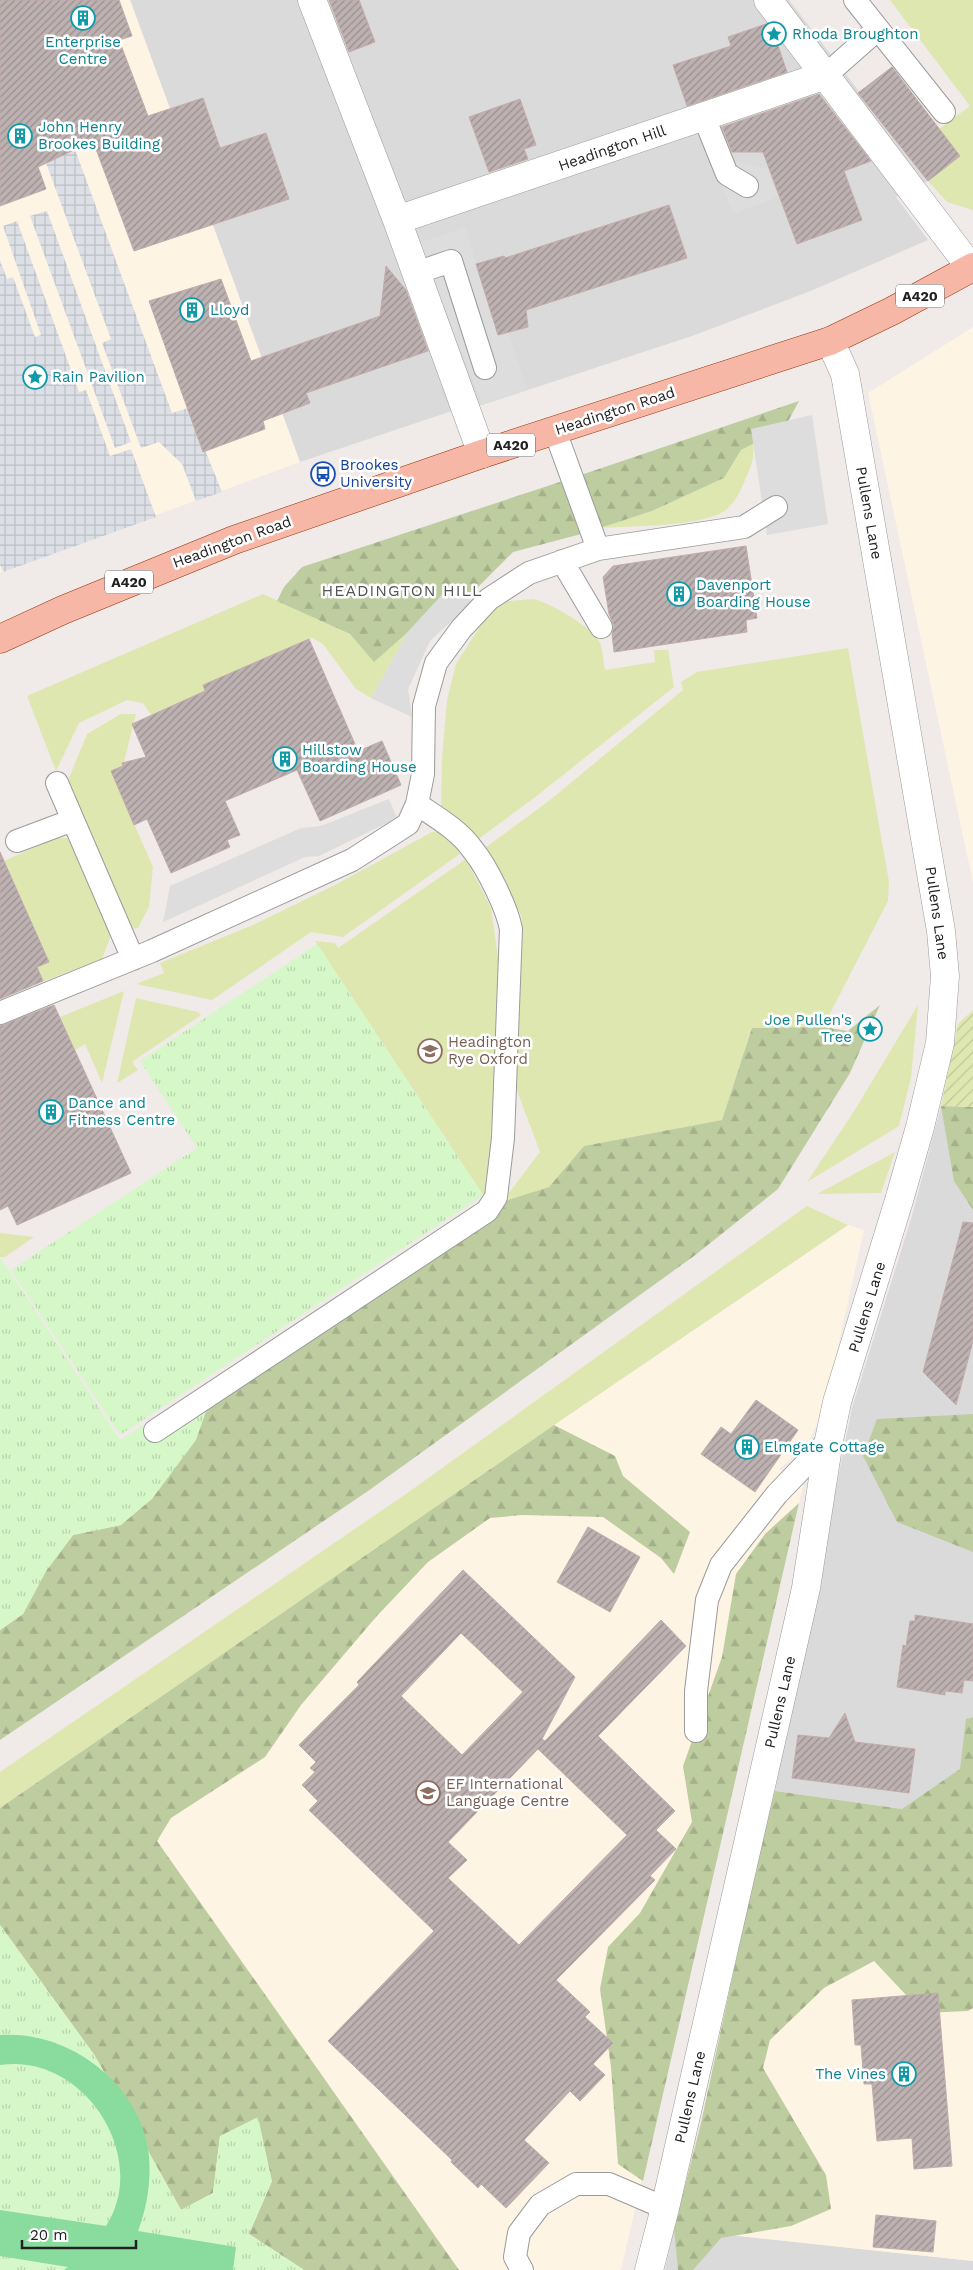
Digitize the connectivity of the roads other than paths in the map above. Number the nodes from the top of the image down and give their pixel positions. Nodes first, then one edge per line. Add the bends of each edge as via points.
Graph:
1 (312, 0) edge
2 (768, 0) edge
3 (855, 0) edge
4 (878, 28) junction
5 (826, 76) junction
6 (944, 112) dead end
7 (704, 117) junction
8 (747, 186) dead end
9 (397, 220) junction
10 (972, 268) edge
11 (416, 273) junction
12 (830, 341) junction
13 (485, 368) dead end
14 (555, 431) junction
15 (482, 454) junction
16 (776, 507) dead end
17 (598, 549) junction
18 (562, 561) junction
19 (601, 627) dead end
20 (0, 639) edge
21 (57, 783) dead end
22 (417, 804) junction
23 (73, 820) junction
24 (17, 841) dead end
25 (133, 959) junction
26 (0, 1013) edge
27 (155, 1431) dead end
28 (829, 1440) junction
29 (696, 1731) dead end
30 (665, 2208) junction
31 (522, 2270) edge
32 (649, 2270) edge

1 - 9 street
2 - 5 street
3 - 4 lane
4 - 5 lane
4 - 6 lane
5 - 7 street, Headington Hill
5 - 10 street
7 - 8 lane via 727,174
7 - 9 street, Headington Hill
9 - 11 street
10 - 12 main road, Headington Road / A420
11 - 13 lane via 451,261
11 - 15 street
12 - 14 main road, Headington Road / A420
12 - 28 street, Pullens Lane via 845,374 929,858 945,976 940,1043 920,1127 837,1402
14 - 15 main road, Headington Road / A420
14 - 17 lane
15 - 20 main road, Headington Road / A420 via 210,550
16 - 17 lane via 744,527
17 - 18 lane
18 - 19 lane
18 - 22 lane via 529,573 489,599 461,628 436,664 424,706 423,774
21 - 23 lane
22 - 25 lane via 408,824 352,860
22 - 27 lane via 445,823 473,849 508,914 512,929 503,1138 496,1197 487,1212
23 - 24 lane
23 - 25 lane
25 - 26 lane
28 - 29 lane via 777,1494 721,1565 707,1600 696,1691
28 - 30 street, Pullens Lane via 806,1588
30 - 31 lane via 610,2184 576,2184 540,2205 519,2233 515,2257
30 - 32 street, Pullens Lane

